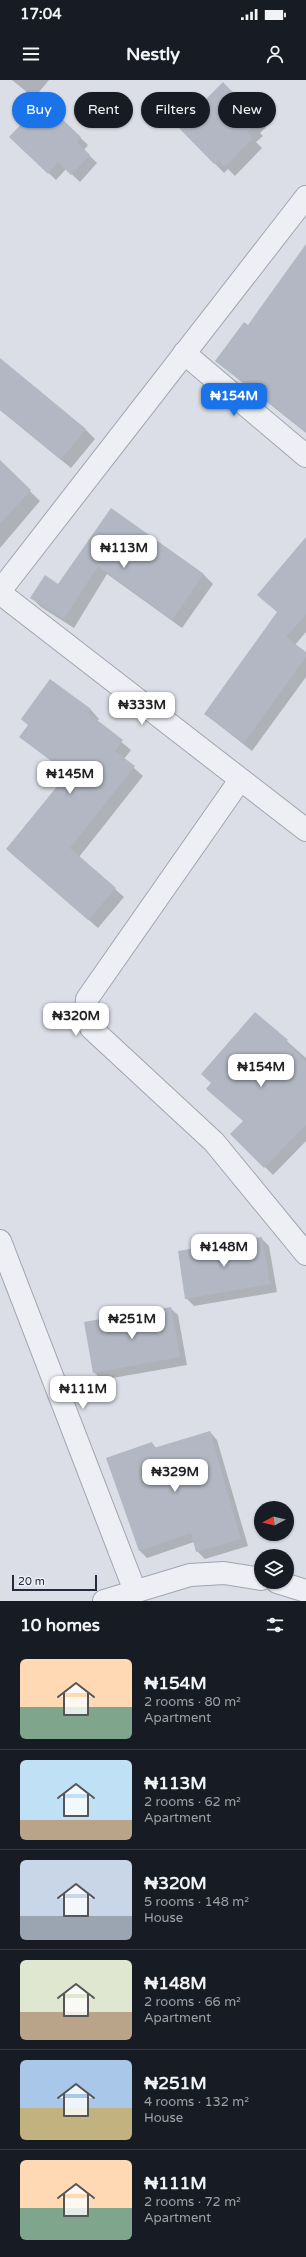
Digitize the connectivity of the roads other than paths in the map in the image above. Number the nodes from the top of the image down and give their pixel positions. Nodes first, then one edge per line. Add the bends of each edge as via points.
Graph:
1 (306, 197) edge
2 (184, 353) junction
3 (306, 456) edge
4 (0, 592) edge
5 (240, 780) junction
6 (306, 830) edge
7 (0, 1241) edge
8 (306, 1254) edge
9 (254, 1578) edge
10 (294, 1587) edge
11 (306, 1591) edge
12 (135, 1592) junction
13 (104, 1601) edge

1 - 2 street
2 - 3 street
2 - 4 street
4 - 5 street
5 - 6 street
5 - 8 street via 87,998 86,1012 91,1028 214,1142
7 - 12 street
9 - 12 street via 224,1573 190,1575
10 - 11 street
12 - 13 street

